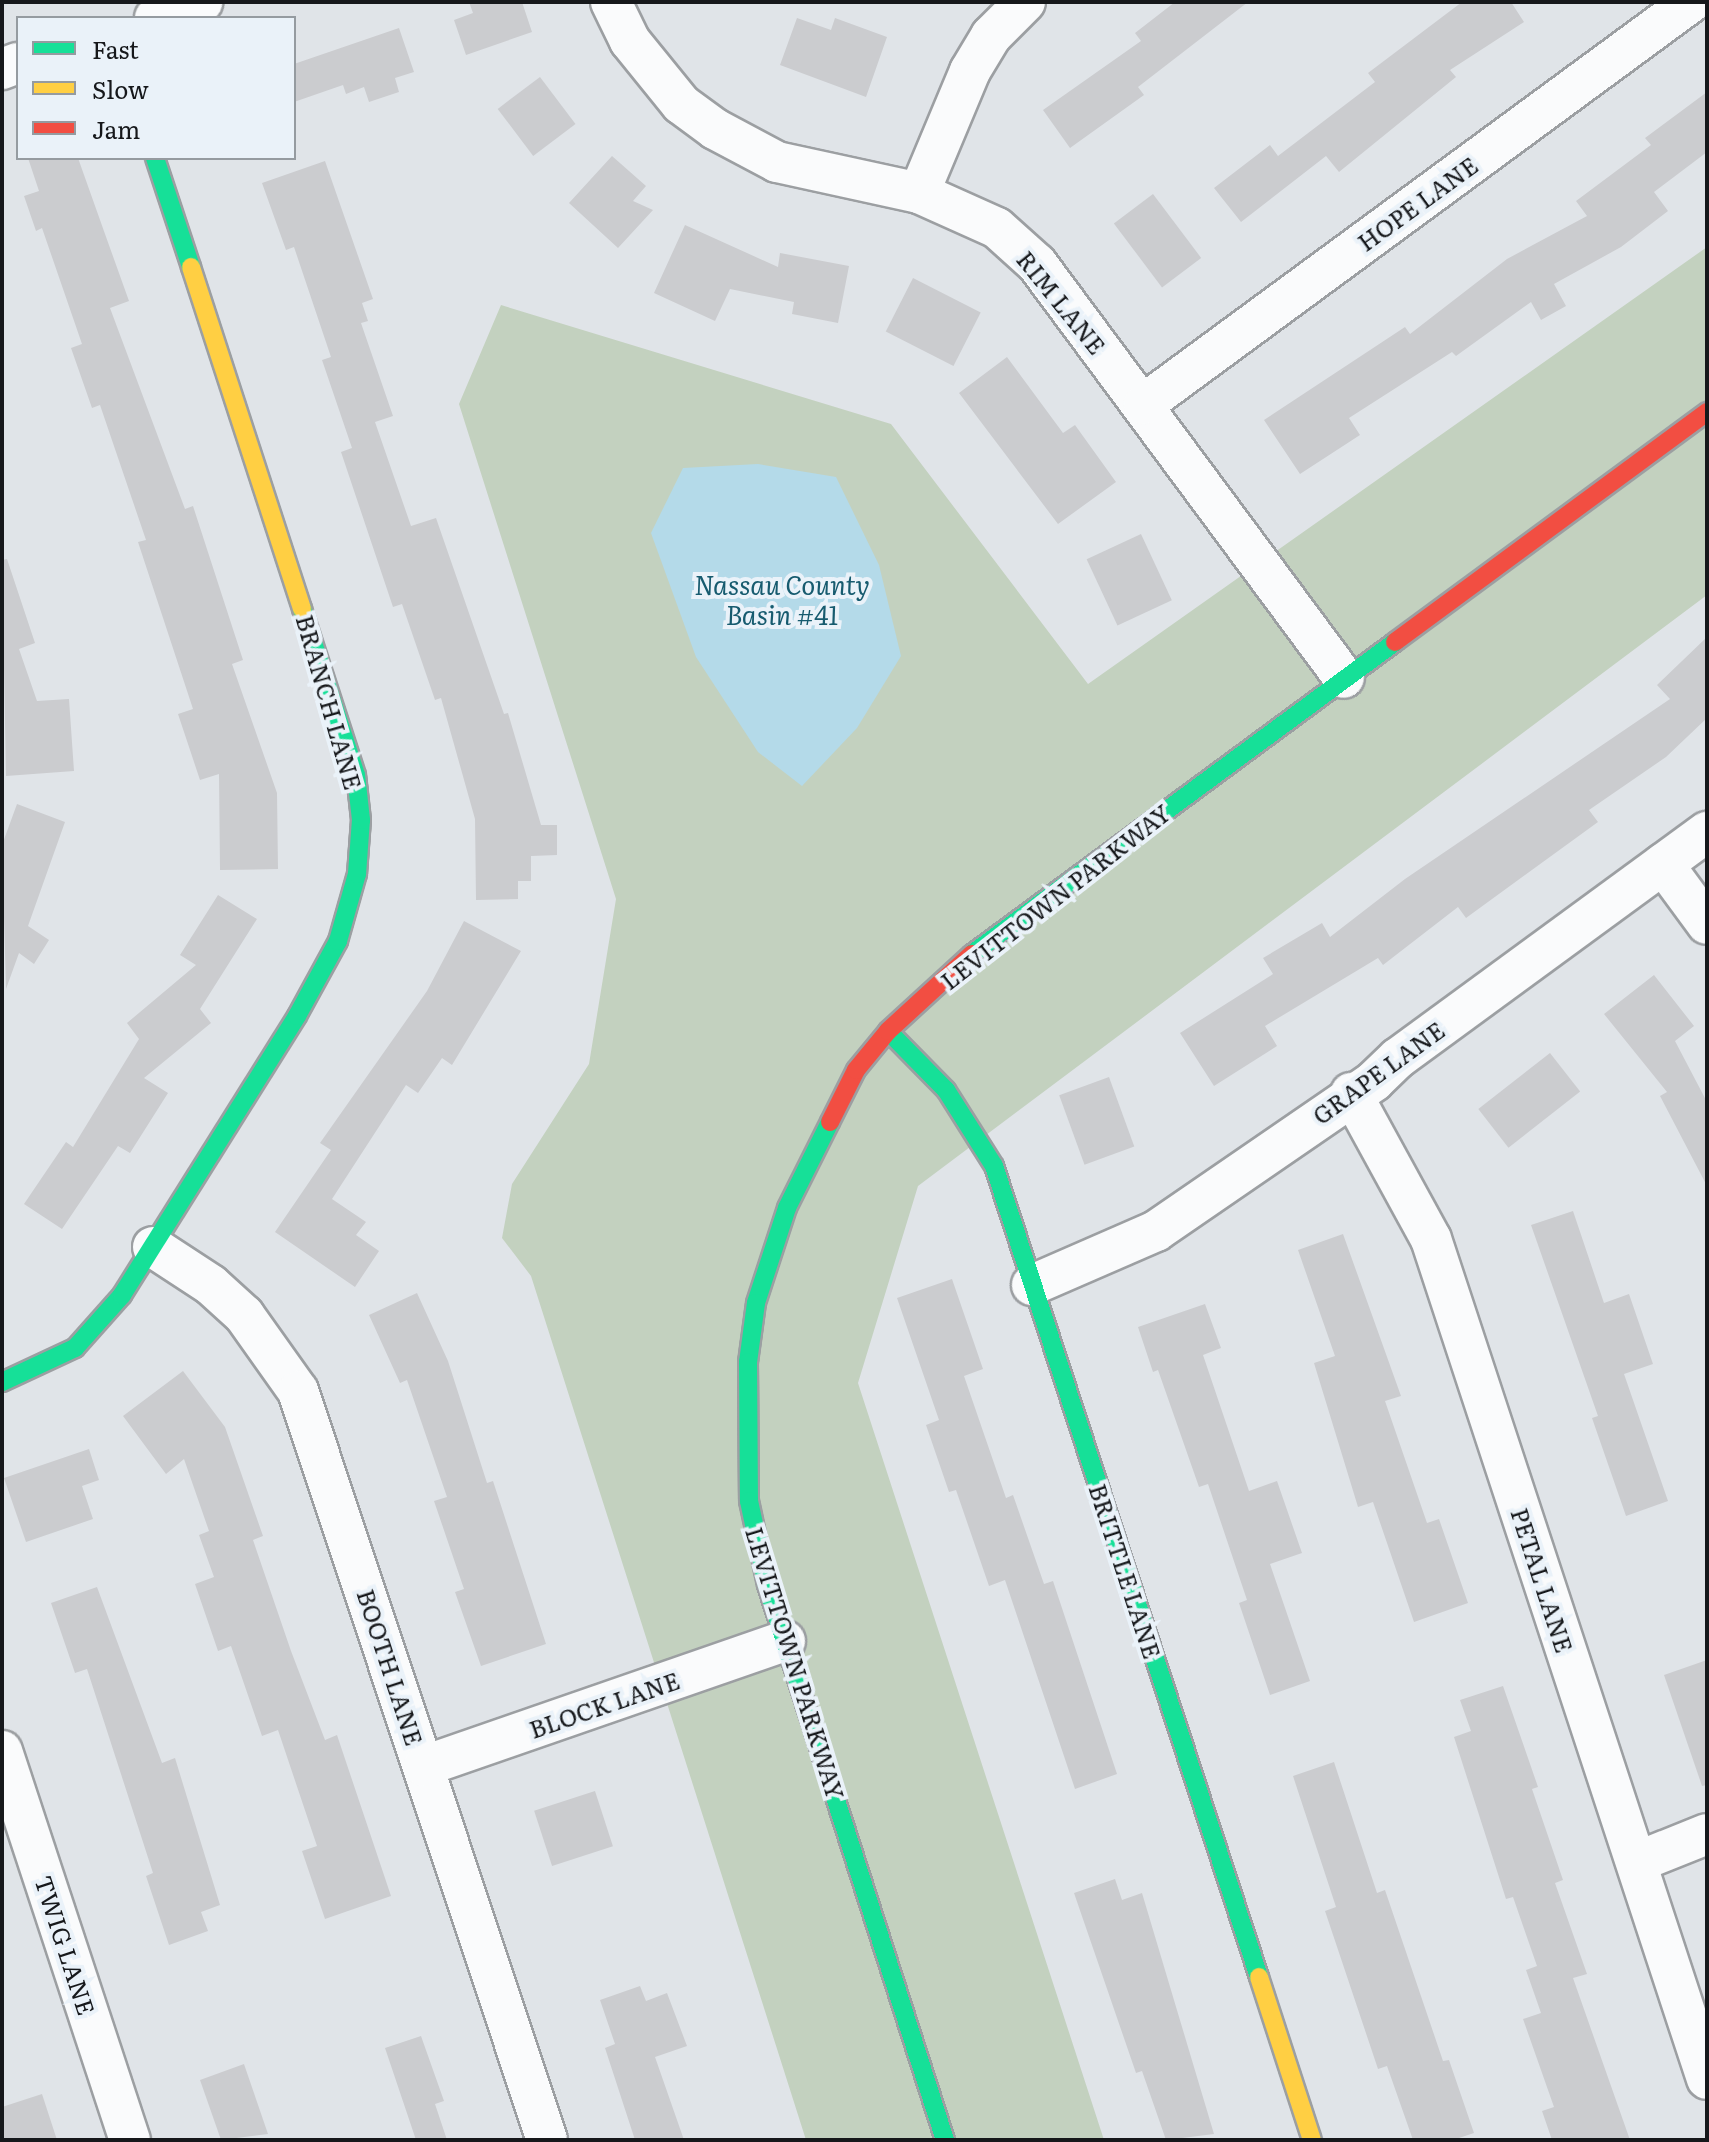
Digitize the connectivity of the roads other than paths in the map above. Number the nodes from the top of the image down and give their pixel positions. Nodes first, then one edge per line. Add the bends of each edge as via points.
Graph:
1 (202, 2) edge
2 (611, 2) edge
3 (1025, 2) edge
4 (1691, 2) edge
5 (161, 16) edge
6 (156, 160) edge
7 (919, 193) junction
8 (1144, 404) junction
9 (1707, 412) edge
10 (1344, 678) junction
11 (1707, 832) edge
12 (1663, 864) junction
13 (1707, 924) edge
14 (888, 1031) junction
15 (1351, 1093) junction
16 (153, 1247) junction
17 (1032, 1285) junction
18 (2, 1382) edge
19 (785, 1641) junction
20 (2, 1751) edge
21 (424, 1766) junction
22 (1707, 1834) edge
23 (1637, 1862) junction
24 (1707, 2079) edge
25 (130, 2140) edge
26 (547, 2140) edge
27 (945, 2140) edge
28 (1312, 2140) edge

1 - 5 street
2 - 7 street, RIM LANE via 630,41 681,104 715,129 777,162
3 - 7 street via 991,36 970,71
4 - 8 street, HOPE LANE
6 - 16 street, BRANCH LANE via 336,708 356,775 361,820 357,874 338,941
7 - 8 street, RIM LANE via 997,228 1037,264
8 - 10 street, RIM LANE
9 - 10 street, LEVITTOWN PARKWAY
10 - 14 street, LEVITTOWN PARKWAY via 972,954
11 - 12 street, GRAPE LANE
12 - 13 street
12 - 15 street, GRAPE LANE
14 - 17 street, BRITTLE LANE via 946,1090 972,1127 994,1166
14 - 19 street, LEVITTOWN PARKWAY via 856,1070 823,1130 787,1208 756,1303 745,1434 749,1501
15 - 17 street, GRAPE LANE via 1156,1231
15 - 23 street, PETAL LANE via 1431,1239
16 - 18 street, BRANCH LANE via 114,1305 75,1348
16 - 21 street, BOOTH LANE via 211,1285 244,1315 298,1391
17 - 28 street, BRITTLE LANE
19 - 21 street, BLOCK LANE
19 - 27 street, LEVITTOWN PARKWAY
20 - 25 street, TWIG LANE
21 - 26 street, BOOTH LANE
22 - 23 street
23 - 24 street, PETAL LANE

